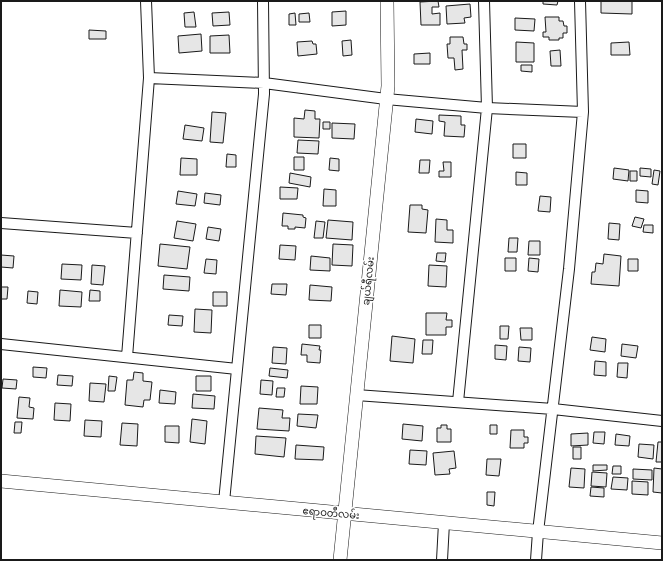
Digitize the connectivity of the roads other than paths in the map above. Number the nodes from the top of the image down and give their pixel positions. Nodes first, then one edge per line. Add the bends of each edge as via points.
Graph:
1 (146, 1) edge
2 (263, 1) edge
3 (386, 1) edge
4 (484, 1) edge
5 (580, 1) edge
6 (150, 78) junction
7 (264, 83) junction
8 (386, 100) junction
9 (487, 108) junction
10 (583, 112) junction
11 (1, 223) edge
12 (137, 232) junction
13 (1, 344) edge
14 (127, 357) junction
15 (237, 369) junction
16 (356, 395) junction
17 (458, 402) junction
18 (553, 410) junction
19 (662, 421) edge
20 (1, 481) edge
21 (224, 502) junction
22 (344, 514) junction
23 (444, 523) junction
24 (538, 532) junction
25 (662, 543) edge
26 (340, 560) edge
27 (442, 560) edge
28 (536, 560) edge

1 - 6 street
2 - 7 street
3 - 8 street, ချယ်ရီလမ်း
4 - 9 street
5 - 10 street
6 - 7 street
6 - 12 street
7 - 8 street
7 - 15 street
8 - 9 street
8 - 16 street, ချယ်ရီလမ်း
9 - 10 street
9 - 17 street
10 - 18 street
11 - 12 street
12 - 14 street
13 - 14 street
14 - 15 street
15 - 21 street
16 - 17 street
16 - 22 street, ချယ်ရီလမ်း
17 - 18 street
18 - 19 street
18 - 24 street
20 - 21 street, ဧရာဝတီလမ်း
21 - 22 street, ဧရာဝတီလမ်း
22 - 23 street, ဧရာဝတီလမ်း
22 - 26 street, ချယ်ရီလမ်း
23 - 24 street, ဧရာဝတီလမ်း
23 - 27 street
24 - 25 street, ဧရာဝတီလမ်း
24 - 28 street

